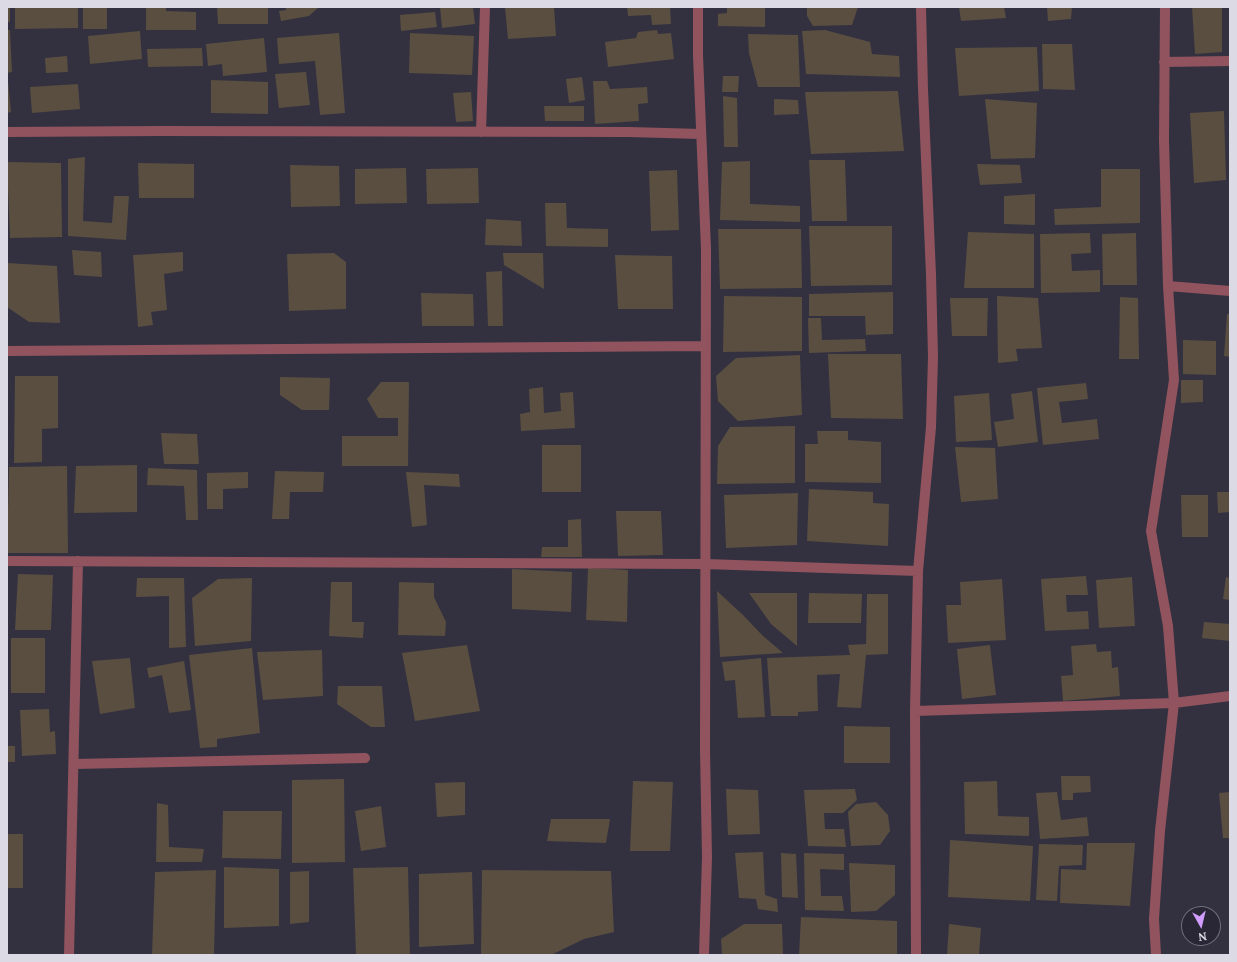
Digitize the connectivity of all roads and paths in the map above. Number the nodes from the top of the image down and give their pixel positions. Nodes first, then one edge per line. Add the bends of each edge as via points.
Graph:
1 (485, 7) edge
2 (698, 7) edge
3 (921, 7) edge
4 (1165, 7) edge
5 (1230, 61) edge
6 (1164, 62) junction
7 (7, 132) edge
8 (481, 132) junction
9 (701, 134) junction
10 (1168, 286) junction
11 (1230, 291) edge
12 (705, 346) junction
13 (7, 351) edge
14 (7, 560) edge
15 (78, 561) junction
16 (705, 564) junction
17 (918, 571) junction
18 (1230, 696) edge
19 (1174, 703) junction
20 (915, 711) junction
21 (365, 758) dead end
22 (74, 764) junction
23 (69, 955) edge
24 (704, 955) edge
25 (916, 955) edge
26 (1156, 955) edge

1 - 8 street
2 - 9 street
3 - 17 street via 933,357 931,427
4 - 6 street
5 - 6 street
6 - 10 street
7 - 8 street
8 - 9 street
9 - 12 street via 706,249
10 - 11 street
10 - 19 street via 1174,380 1151,531 1168,626
12 - 13 street
12 - 16 street
14 - 15 street
15 - 16 street
15 - 22 street
16 - 17 street
16 - 24 street via 707,856
17 - 20 street
18 - 19 street
19 - 20 street
19 - 26 street via 1160,831 1154,919
20 - 25 street
21 - 22 street
22 - 23 street

